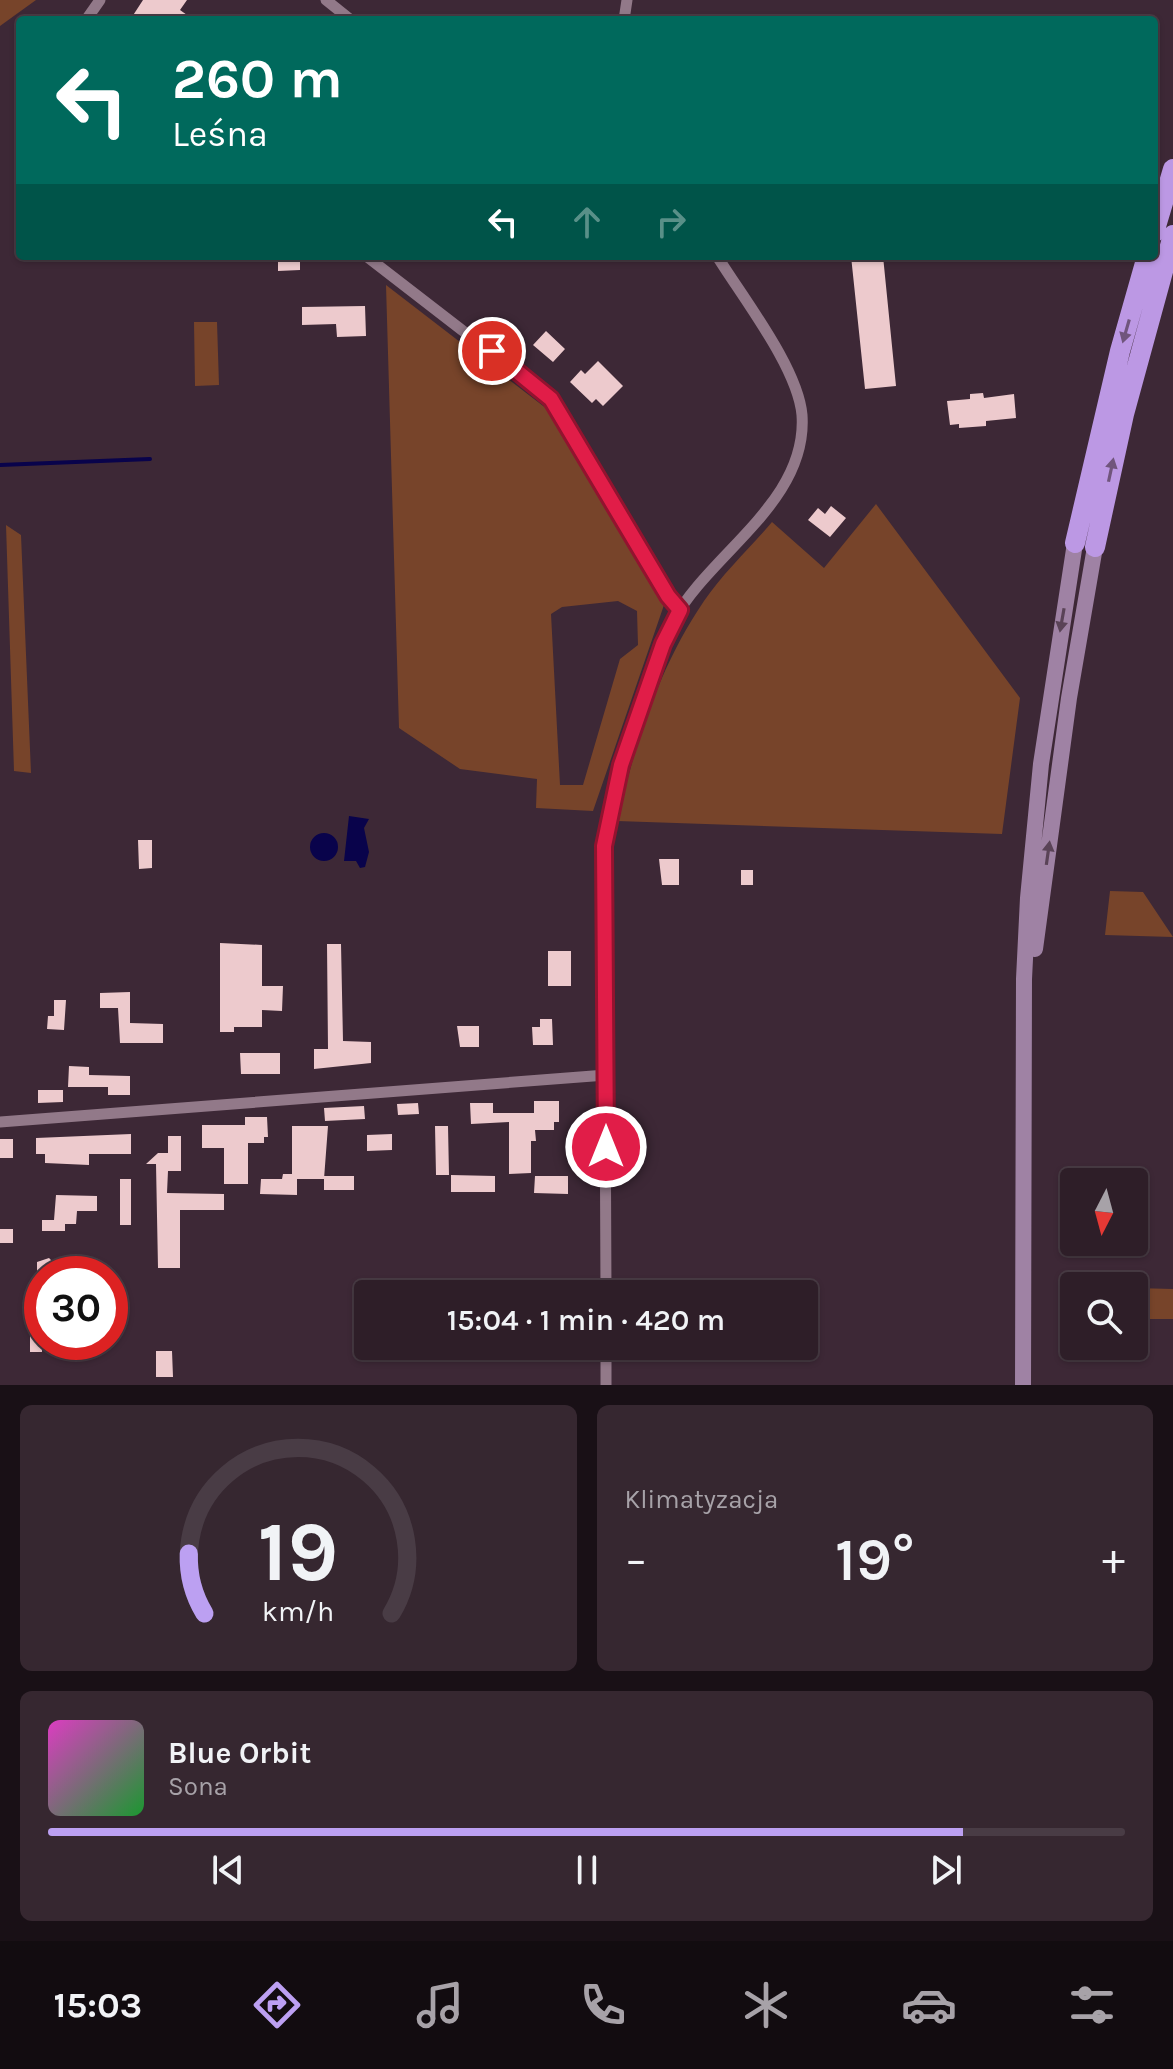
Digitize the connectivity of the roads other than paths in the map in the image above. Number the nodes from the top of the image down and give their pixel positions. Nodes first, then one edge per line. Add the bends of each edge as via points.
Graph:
1 (326, 0) edge
2 (346, 16) edge
3 (1173, 169) edge
4 (1158, 220) edge
5 (1173, 235) edge
6 (371, 260) edge
7 (719, 260) edge
8 (1146, 260) edge
9 (1085, 545) junction
10 (680, 610) junction
11 (606, 1075) junction
12 (0, 1122) edge
13 (606, 1280) edge
14 (606, 1360) edge
15 (606, 1385) edge
16 (1023, 1385) edge

1 - 2 street
3 - 4 highway
9 -> 5 highway
6 - 10 street via 551,399
7 - 10 street via 795,382 802,430 787,477 765,511
8 -> 9 highway via 1120,351
9 - 16 main road via 1055,662 1032,837 1024,979
10 - 11 street via 651,675 609,809 604,846
11 - 12 street
11 - 13 street
14 - 15 street

